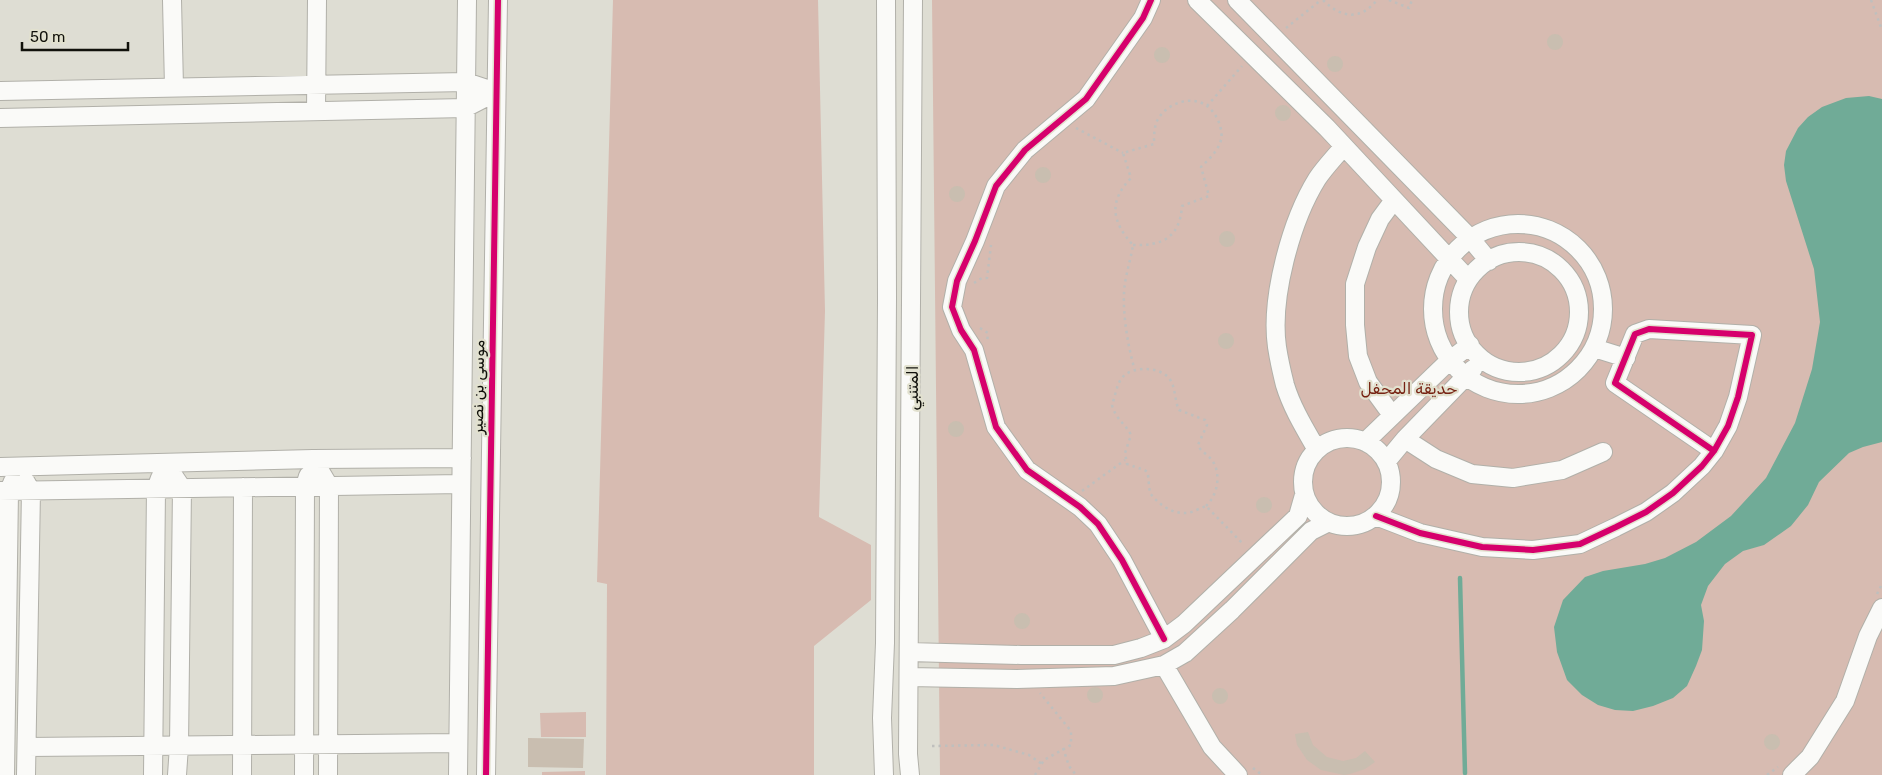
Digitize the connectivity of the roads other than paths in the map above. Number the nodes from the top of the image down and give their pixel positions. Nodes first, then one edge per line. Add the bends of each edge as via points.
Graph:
1 (172, 0) edge
2 (318, 0) edge
3 (467, 0) edge
4 (498, 0) edge
5 (886, 0) edge
6 (913, 0) edge
7 (1151, 0) edge
8 (1197, 0) edge
9 (1237, 0) edge
10 (466, 82) junction
11 (317, 85) junction
12 (174, 87) junction
13 (0, 91) edge
14 (496, 92) junction
15 (465, 108) junction
16 (316, 112) junction
17 (0, 118) edge
18 (1344, 146) junction
19 (1394, 200) junction
20 (1470, 238) junction
21 (1580, 249) junction
22 (1448, 259) junction
23 (1489, 260) junction
24 (1562, 270) junction
25 (1468, 279) junction
26 (1470, 345) junction
27 (1594, 348) junction
28 (1626, 358) junction
29 (1483, 359) junction
30 (1449, 361) junction
31 (1552, 362) junction
32 (1466, 376) junction
33 (1567, 379) junction
34 (1392, 415) junction
35 (1405, 439) junction
36 (1364, 442) junction
37 (1317, 450) junction
38 (1714, 451) junction
39 (1603, 452) dead end
40 (462, 458) junction
41 (313, 459) junction
42 (1386, 462) junction
43 (165, 463) junction
44 (9, 467) edge
45 (461, 484) junction
46 (305, 486) junction
47 (329, 486) junction
48 (244, 487) junction
49 (182, 488) junction
50 (156, 489) junction
51 (5, 491) edge
52 (31, 491) junction
53 (1304, 495) junction
54 (1376, 516) junction
55 (1329, 522) junction
56 (1882, 608) edge
57 (4, 631) edge
58 (28, 631) junction
59 (1164, 639) junction
60 (909, 652) junction
61 (1164, 665) junction
62 (909, 677) junction
63 (458, 743) junction
64 (304, 744) junction
65 (328, 744) junction
66 (242, 745) junction
67 (153, 746) junction
68 (179, 746) junction
69 (27, 747) junction
70 (3, 772) edge
71 (26, 775) edge
72 (153, 775) edge
73 (177, 775) edge
74 (242, 775) edge
75 (304, 775) edge
76 (328, 775) edge
77 (458, 775) edge
78 (486, 775) edge
79 (884, 775) edge
80 (910, 775) edge
81 (1238, 775) edge
82 (1792, 775) edge

1 - 12 street
2 - 11 street
3 - 10 street, موسى بن نصير
4 - 14 street, موسى بن نصير
5 - 79 street, المتنبي
6 - 60 street, المتنبي
7 - 59 street via 1143,18 1086,99 1025,150 996,186 957,281 952,307 974,350 996,427 1027,470 1080,507 1098,524 1122,560
8 - 18 street
9 - 20 street
10 - 11 street
10 - 14 street
10 - 15 street, موسى بن نصير
11 - 12 street
11 - 16 street
12 - 13 street
14 - 15 street
14 - 78 street, موسى بن نصير
15 - 16 street
15 - 40 street, موسى بن نصير
16 - 17 street
18 - 19 street
18 - 37 street via 1318,179 1294,226 1278,297 1277,347 1286,386
19 - 22 street
19 - 34 street via 1380,219 1367,247 1355,284 1358,356 1368,382
20 - 21 street via 1497,226 1526,224 1555,232
20 - 22 street
20 - 23 street
21 - 24 street
21 - 27 street via 1597,273 1604,302 1602,332
22 - 25 street
22 - 30 street via 1436,283 1432,310 1436,337
23 - 24 street via 1520,252 1539,255
23 - 25 street
24 - 31 street via 1578,298 1579,319 1574,338
25 - 26 street via 1461,297 1459,317
26 - 29 street
26 - 30 street
27 - 28 street
27 - 33 street via 1590,357
28 - 38 street via 1615,383
28 - 38 street via 1635,334 1649,329 1752,334 1738,397 1728,426
29 - 31 street via 1508,371 1528,371
29 - 32 street
30 - 32 street
30 - 34 street
31 - 33 street
32 - 33 street via 1494,392 1521,395 1548,390
32 - 35 street
34 - 36 street
35 - 39 street via 1472,474 1513,478 1562,470
35 - 42 street
36 - 37 street via 1351,438 1336,439
36 - 42 street via 1377,450
37 - 53 street via 1305,467
38 - 54 street via 1673,494 1646,512 1580,544 1533,550 1482,547 1420,533
40 - 41 street
40 - 45 street, موسى بن نصير
41 - 43 street
41 - 46 street
41 - 47 street
42 - 54 street via 1391,476 1390,491
43 - 44 street
43 - 49 street
43 - 50 street
44 - 51 street
44 - 52 street
45 - 47 street
45 - 63 street, موسى بن نصير
46 - 47 street
46 - 48 street
46 - 64 street
47 - 65 street
48 - 49 street
48 - 66 street
49 - 50 street
49 - 68 street
50 - 52 street
50 - 67 street
51 - 52 street
51 - 57 street
52 - 58 street
53 - 55 street via 1311,508
53 - 59 street via 1298,516
54 - 55 street via 1363,524 1349,526
55 - 61 street via 1311,532 1232,610 1185,652
56 - 82 street via 1868,636 1845,701 1810,757
57 - 58 street
57 - 70 street
58 - 69 street
59 - 60 street via 1114,655
60 - 62 street, المتنبي
61 - 62 street via 1114,676
61 - 81 street via 1212,747
62 - 80 street, المتنبي
63 - 65 street
63 - 77 street, موسى بن نصير
64 - 65 street
64 - 66 street
64 - 75 street
65 - 76 street
66 - 68 street
66 - 74 street
67 - 68 street
67 - 69 street
67 - 72 street
68 - 73 street
69 - 71 street

